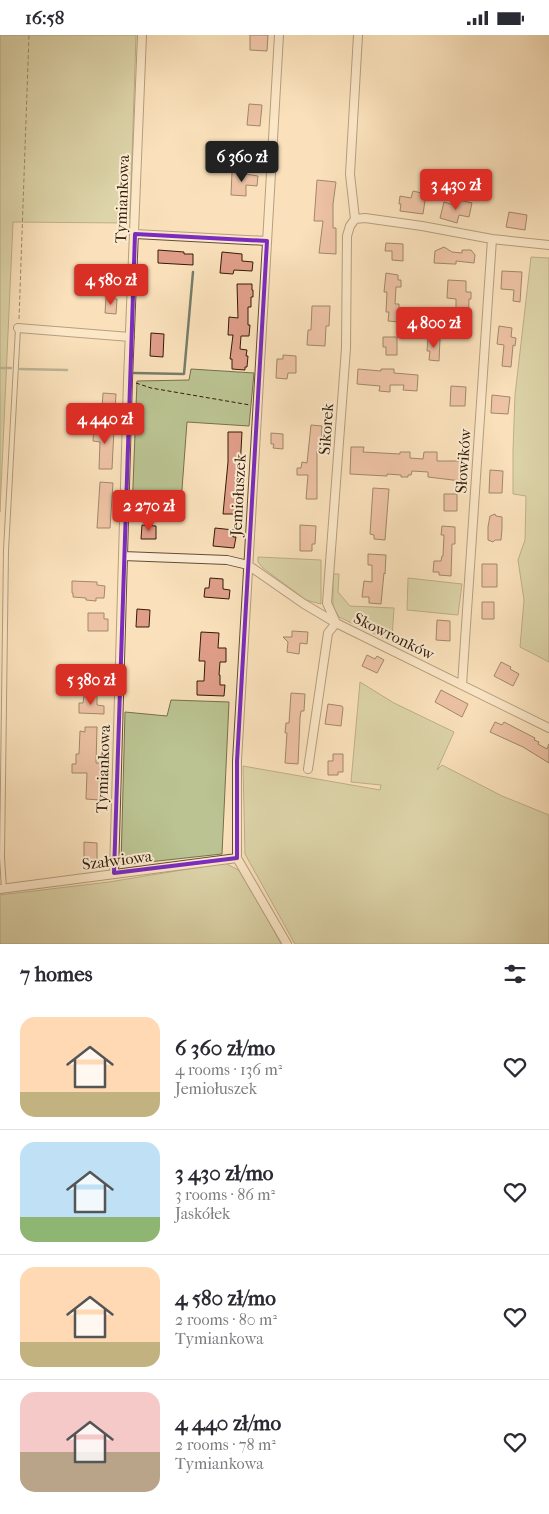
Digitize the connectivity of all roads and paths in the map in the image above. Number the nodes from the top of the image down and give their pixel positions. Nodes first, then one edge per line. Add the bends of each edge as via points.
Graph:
1 (29, 35) edge
2 (142, 35) edge
3 (279, 35) edge
4 (358, 35) edge
5 (355, 219) junction
6 (135, 234) junction
7 (492, 239) junction
8 (267, 241) junction
9 (549, 245) edge
10 (18, 328) junction
11 (130, 337) junction
12 (128, 380) junction
13 (257, 407) junction
14 (124, 556) junction
15 (248, 565) junction
16 (336, 623) junction
17 (462, 685) junction
18 (549, 728) edge
19 (308, 769) dead end
20 (237, 858) junction
21 (114, 873) junction
22 (2, 889) edge
23 (286, 944) edge

1 - 10 path
2 - 6 street, Tymiankowa
3 - 8 street, Jemiołuszek
4 - 5 street via 350,174
5 - 7 street via 422,226
5 - 16 street, Sikorek via 347,236 346,348 327,603
6 - 8 street
6 - 11 street, Tymiankowa
7 - 9 street
7 - 17 street, Słowików
8 - 13 street, Jemiołuszek
10 - 11 street
10 - 22 lane via 6,550
11 - 12 street, Tymiankowa
12 - 13 path via 151,388
12 - 14 street, Tymiankowa
13 - 15 street, Jemiołuszek
14 - 15 street
14 - 21 street, Tymiankowa
15 - 16 street
15 - 20 street, Jemiołuszek via 237,761
16 - 17 street, Skowronków
16 - 19 street, Skowronków via 328,633
17 - 18 street, Skowronków
20 - 21 street, Szałwiowa
20 - 23 street, Jemiołuszek
21 - 22 street, Szałwiowa

